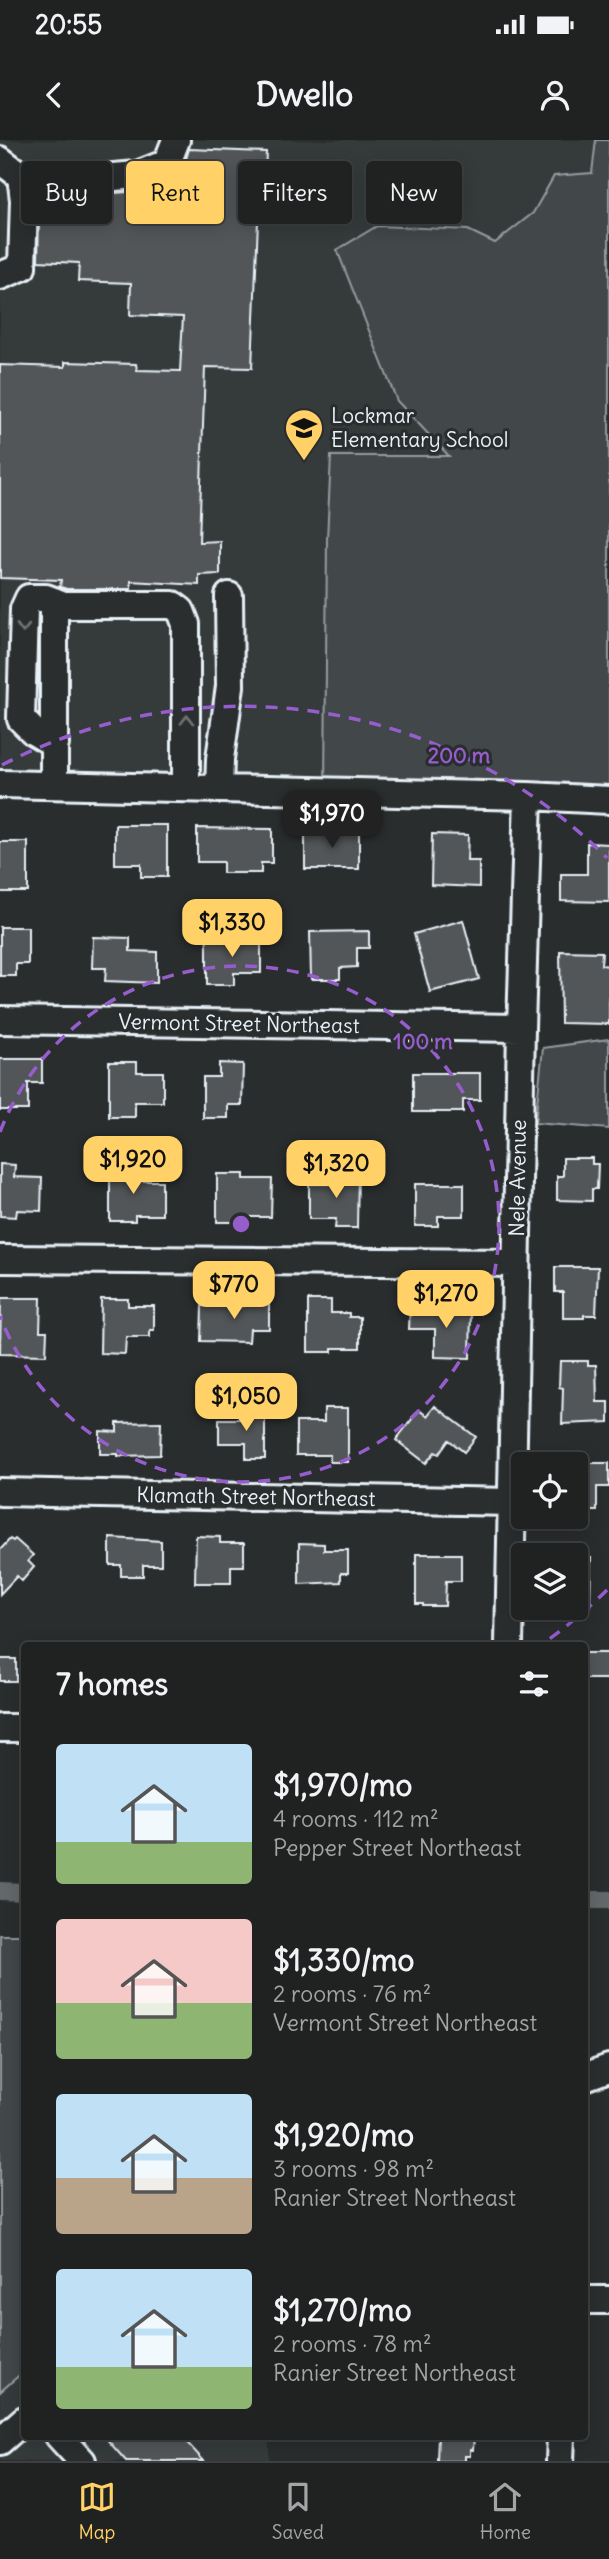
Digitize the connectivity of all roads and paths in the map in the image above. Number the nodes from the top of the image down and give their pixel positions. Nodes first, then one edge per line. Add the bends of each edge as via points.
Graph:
1 (176, 140) edge
2 (0, 160) edge
3 (21, 176) edge
4 (112, 178) edge
5 (23, 224) edge
6 (0, 276) edge
7 (229, 596) dead end
8 (0, 784) edge
9 (54, 785) junction
10 (186, 788) junction
11 (219, 789) junction
12 (528, 796) junction
13 (609, 800) edge
14 (0, 1020) edge
15 (520, 1028) junction
16 (0, 1259) edge
17 (516, 1263) junction
18 (513, 1452) edge
19 (0, 1492) edge
20 (511, 1502) edge
21 (511, 1529) edge
22 (509, 1642) edge
23 (0, 1728) edge
24 (21, 1728) edge
25 (609, 2068) edge
26 (588, 2076) edge
27 (588, 2300) edge
28 (609, 2300) edge
29 (21, 2423) edge
30 (63, 2440) edge
31 (561, 2440) edge
32 (0, 2441) edge
33 (82, 2461) edge
34 (560, 2461) edge

1 - 4 street via 167,163 138,176
2 - 3 street
5 - 6 street via 22,267
7 - 11 street via 230,685
8 - 9 street
9 - 10 street
10 -> 9 street via 187,640 181,611 173,605 64,605 54,601
10 - 11 street
11 - 12 street
12 - 13 street
12 - 15 street, Nele Avenue
14 - 15 street, Vermont Street Northeast
15 - 17 street, Nele Avenue
16 - 17 street
17 - 18 street, Nele Avenue
19 - 20 street, Klamath Street Northeast
21 - 22 street, Nele Avenue
23 - 24 street
25 - 26 street
27 - 28 street
29 - 32 street
30 - 33 street
31 - 34 street

